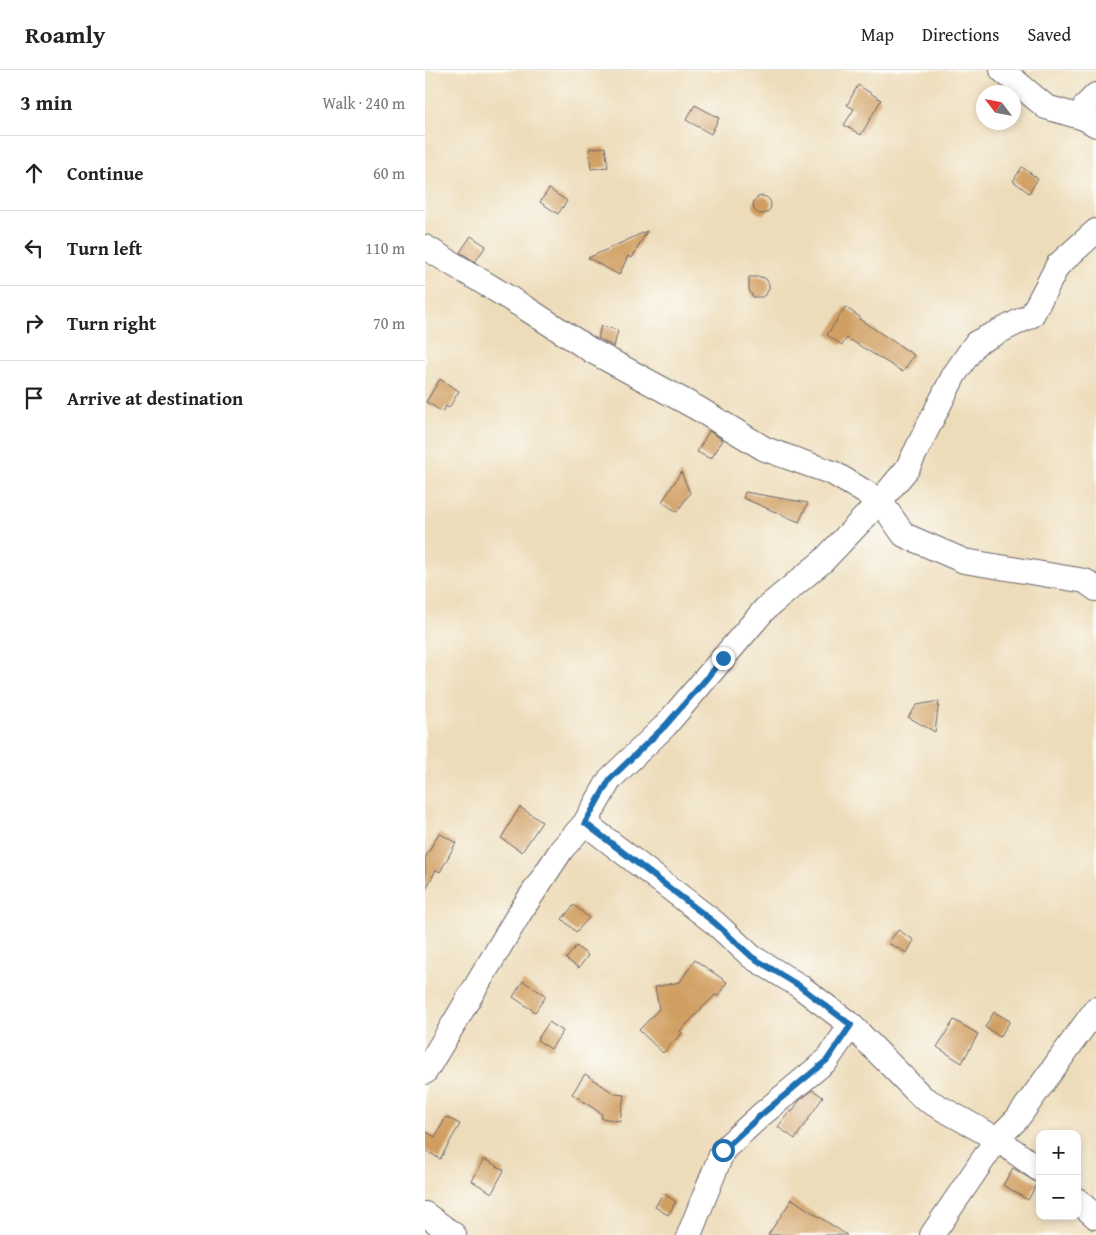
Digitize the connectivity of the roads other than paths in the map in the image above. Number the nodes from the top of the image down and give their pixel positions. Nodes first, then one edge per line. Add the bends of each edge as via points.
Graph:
1 (1002, 70) edge
2 (1096, 95) edge
3 (1090, 122) edge
4 (1096, 231) edge
5 (425, 247) edge
6 (880, 501) junction
7 (1092, 580) edge
8 (585, 823) junction
9 (1096, 1009) edge
10 (851, 1025) junction
11 (425, 1072) edge
12 (997, 1139) junction
13 (1036, 1167) edge
14 (1081, 1204) edge
15 (1096, 1217) edge
16 (426, 1218) edge
17 (454, 1235) edge
18 (689, 1235) edge
19 (932, 1235) edge

1 - 3 street via 1045,107
2 - 3 street via 1085,106
4 - 6 street via 1058,265 1032,315 976,343 954,375 907,469
5 - 6 street via 591,352 697,408 765,449 833,473
6 - 7 street via 904,535 964,561
6 - 8 street via 823,561 765,610 665,726 610,779
8 - 10 street via 715,923 752,957 798,985
8 - 11 street via 562,849 519,914
9 - 12 street via 1017,1119
10 - 12 street via 923,1098
10 - 18 street via 827,1060 723,1150
12 - 13 street
12 - 19 street
14 - 15 street
16 - 17 street

